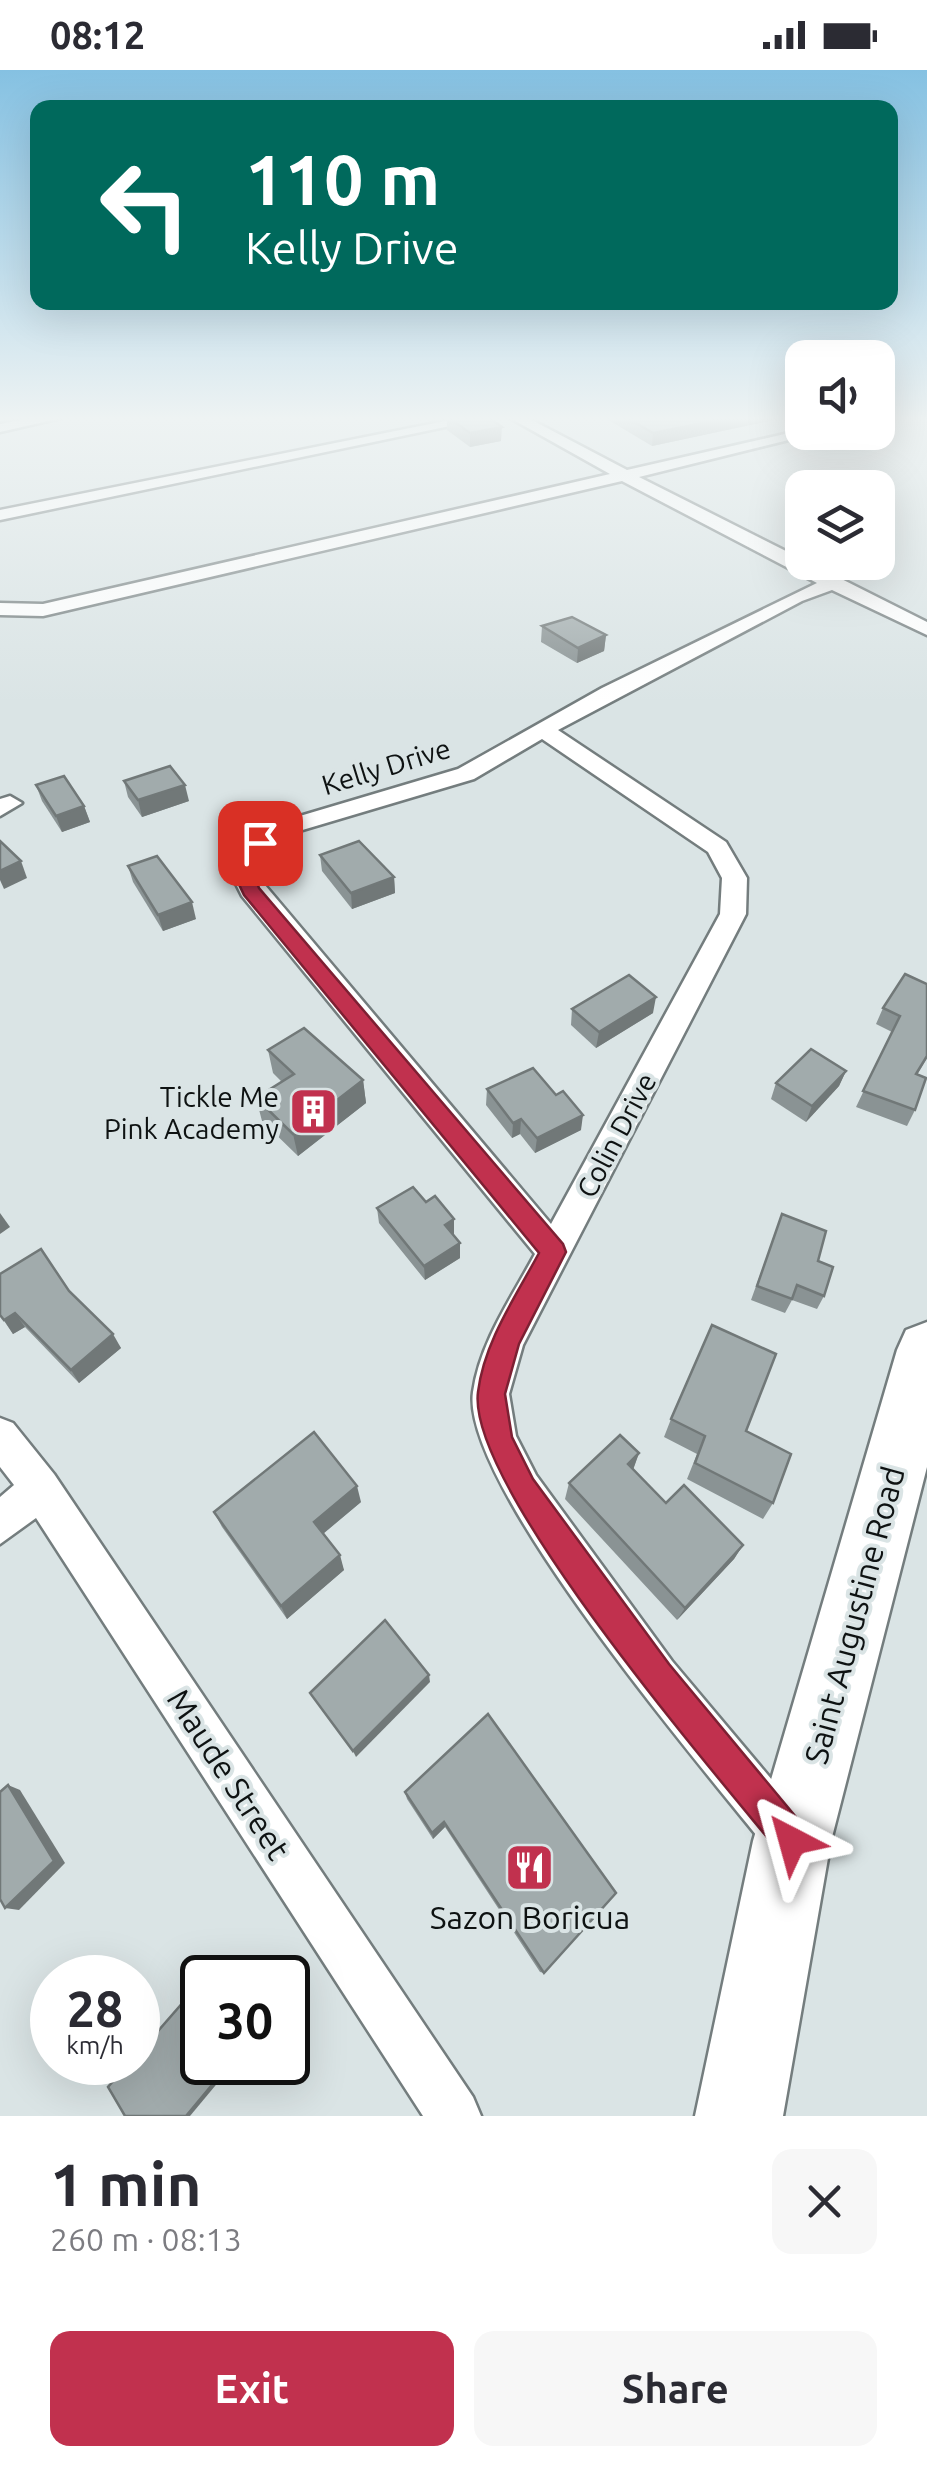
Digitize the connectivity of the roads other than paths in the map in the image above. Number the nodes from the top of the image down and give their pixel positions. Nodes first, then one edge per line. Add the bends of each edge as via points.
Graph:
1 (463, 513) edge
2 (697, 513) edge
3 (831, 584) junction
4 (0, 609) edge
5 (927, 629) edge
6 (544, 730) junction
7 (554, 1252) junction
8 (926, 1359) edge
9 (0, 1436) edge
10 (40, 1488) junction
11 (0, 1524) edge
12 (792, 1841) junction
13 (454, 2116) edge
14 (739, 2116) edge

1 - 4 street via 43,610
2 - 3 street
3 - 5 street
3 - 6 street, Kelly Drive via 755,616
6 - 7 street, Colin Drive via 717,847 730,861 738,895
6 - 7 street, Kelly Drive via 466,774 281,829 252,854 246,878
7 - 12 street, Colin Drive via 506,1342 491,1394 498,1439 522,1489 657,1676
8 - 12 main road, Saint Augustine Road
9 - 10 street, Maude Street
10 - 11 street
10 - 13 street, Maude Street
12 - 14 main road, Saint Augustine Road

